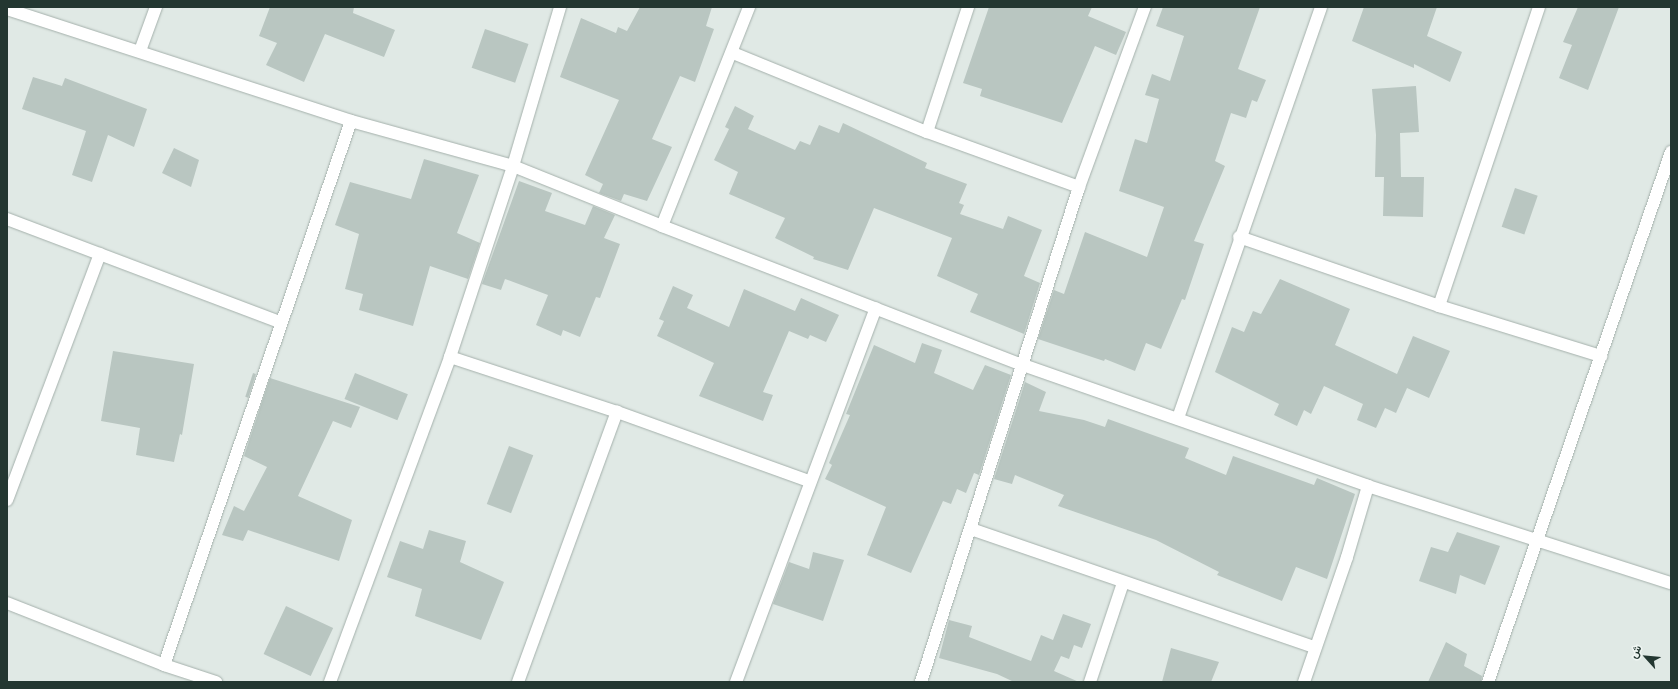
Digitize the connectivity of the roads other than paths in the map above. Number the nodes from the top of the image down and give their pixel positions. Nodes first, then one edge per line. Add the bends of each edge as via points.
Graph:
1 (156, 7) edge
2 (560, 7) edge
3 (749, 7) edge
4 (968, 7) edge
5 (1145, 7) edge
6 (1321, 7) edge
7 (1539, 7) edge
8 (7, 9) edge
9 (140, 51) junction
10 (732, 52) junction
11 (351, 121) junction
12 (927, 132) junction
13 (1671, 152) edge
14 (514, 166) junction
15 (1079, 187) junction
16 (7, 219) edge
17 (662, 226) junction
18 (1239, 237) junction
19 (100, 254) junction
20 (1439, 306) junction
21 (876, 308) junction
22 (280, 322) junction
23 (1601, 356) junction
24 (450, 357) junction
25 (1023, 365) junction
26 (617, 412) junction
27 (1178, 418) junction
28 (809, 481) junction
29 (1368, 486) junction
30 (7, 500) edge
31 (971, 529) junction
32 (1536, 539) junction
33 (1123, 583) junction
34 (1671, 583) edge
35 (7, 603) edge
36 (1314, 647) junction
37 (164, 665) junction
38 (216, 682) edge
39 (330, 682) edge
40 (518, 682) edge
41 (736, 682) edge
42 (921, 682) edge
43 (1090, 682) edge
44 (1304, 682) edge
45 (1488, 682) edge

1 - 9 street
2 - 14 street
3 - 10 street
4 - 12 street
5 - 15 street
6 - 18 street
7 - 20 street
8 - 9 street
9 - 11 street
10 - 12 street
10 - 17 street
11 - 14 street
11 - 22 street
12 - 15 street
13 - 23 street
14 - 17 street
14 - 24 street
15 - 25 street
16 - 19 street
17 - 21 street
18 - 20 street
18 - 27 street
19 - 22 street
19 - 30 street
20 - 23 street
21 - 25 street
21 - 28 street
22 - 37 street
23 - 32 street
24 - 26 street
24 - 39 street
25 - 27 street
25 - 31 street
26 - 28 street
26 - 40 street
27 - 29 street
28 - 41 street
29 - 32 street
29 - 36 street via 1347,557
31 - 33 street
31 - 42 street
32 - 34 street
32 - 45 street
33 - 36 street
33 - 43 street
35 - 37 street
36 - 44 street
37 - 38 street

